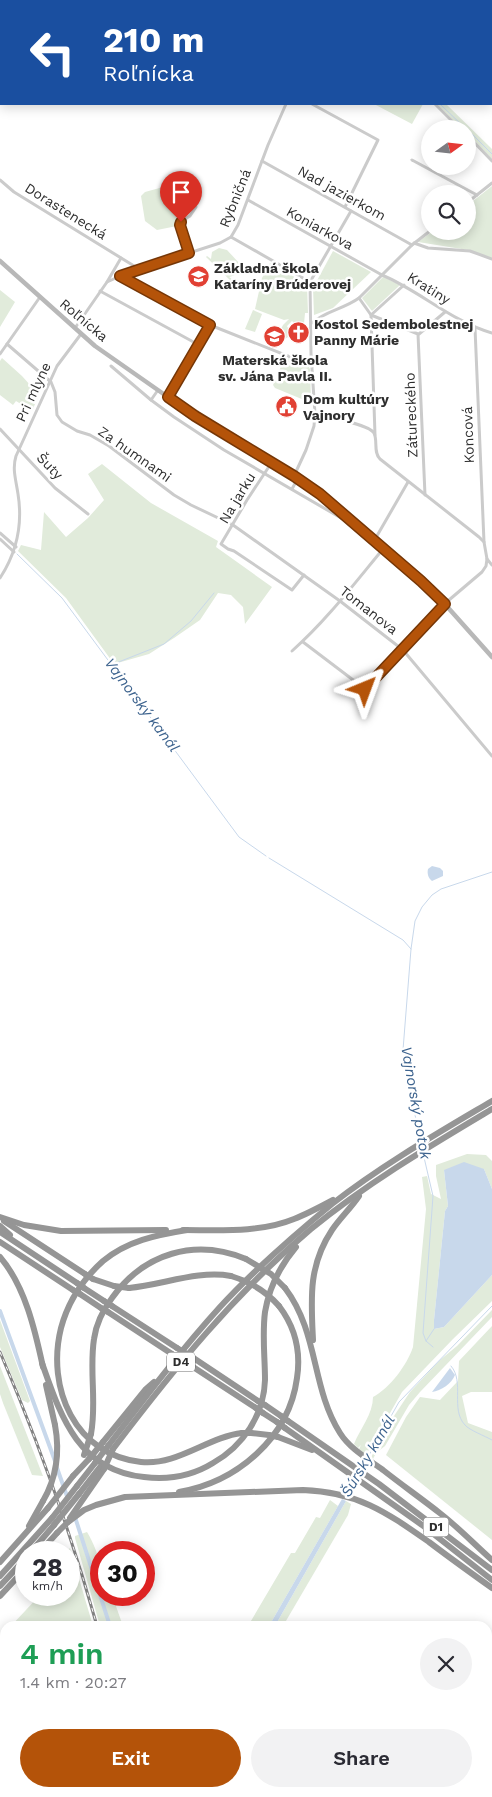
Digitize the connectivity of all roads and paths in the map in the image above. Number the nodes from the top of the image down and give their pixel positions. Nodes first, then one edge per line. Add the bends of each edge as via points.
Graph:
1 (286, 105) edge
2 (314, 105) edge
3 (437, 105) edge
4 (451, 120) edge
5 (476, 144) edge
6 (412, 160) dead end
7 (262, 161) junction
8 (492, 161) edge
9 (0, 180) edge
10 (492, 183) edge
11 (192, 191) dead end
12 (477, 195) joint
13 (248, 200) junction
14 (345, 207) junction
15 (351, 211) junction
16 (231, 237) junction
17 (421, 238) edge
18 (413, 244) junction
19 (330, 246) junction
20 (189, 253) junction
21 (121, 258) junction
22 (492, 259) edge
23 (0, 261) edge
24 (139, 270) junction
25 (382, 275) junction
26 (120, 276) junction
27 (107, 282) junction
28 (310, 282) junction
29 (404, 285) junction
30 (100, 291) junction
31 (40, 297) junction
32 (359, 298) junction
33 (445, 312) junction
34 (371, 315) junction
35 (312, 324) junction
36 (210, 325) junction
37 (74, 328) junction
38 (475, 328) junction
39 (492, 333) edge
40 (80, 334) junction
41 (418, 334) junction
42 (7, 344) junction
43 (199, 345) junction
44 (0, 354) edge
45 (311, 363) junction
46 (112, 366) dead end
47 (50, 382) junction
48 (158, 390) junction
49 (168, 397) junction
50 (151, 400) junction
51 (315, 414) junction
52 (375, 424) junction
53 (368, 427) junction
54 (0, 429) edge
55 (375, 435) junction
56 (19, 449) junction
57 (272, 462) junction
58 (265, 473) junction
59 (296, 477) junction
60 (408, 482) junction
61 (292, 488) junction
62 (425, 495) junction
63 (332, 504) junction
64 (328, 511) junction
65 (88, 514) dead end
66 (349, 520) junction
67 (233, 525) junction
68 (0, 533) edge
69 (0, 539) edge
70 (374, 541) junction
71 (484, 542) junction
72 (16, 547) junction
73 (383, 549) junction
74 (14, 552) junction
75 (486, 559) junction
76 (492, 565) edge
77 (304, 575) junction
78 (0, 578) edge
79 (340, 600) junction
80 (445, 604) junction
81 (303, 642) junction
82 (403, 650) junction
83 (292, 651) dead end
84 (492, 657) edge
85 (492, 756) edge
86 (492, 1101) edge
87 (492, 1110) edge
88 (363, 1191) junction
89 (347, 1193) junction
90 (0, 1217) edge
91 (0, 1226) edge
92 (311, 1229) junction
93 (187, 1230) junction
94 (0, 1232) edge
95 (0, 1243) edge
96 (28, 1251) junction
97 (0, 1257) edge
98 (314, 1351) junction
99 (42, 1363) junction
100 (287, 1424) junction
101 (108, 1446) junction
102 (94, 1463) junction
103 (337, 1464) junction
104 (155, 1496) junction
105 (80, 1498) junction
106 (68, 1522) junction
107 (21, 1539) junction
108 (40, 1541) edge
109 (50, 1541) edge
110 (492, 1560) edge
111 (0, 1562) edge
112 (15, 1570) edge
113 (492, 1570) edge
114 (0, 1576) edge
115 (15, 1580) edge
116 (492, 1580) edge
117 (0, 1586) edge
118 (492, 1588) edge
119 (0, 1596) edge

1 - 7 street, Rybničná
2 - 14 street via 378,140
3 - 4 street
5 - 8 street
6 - 12 street
7 - 13 street, Rybničná
7 - 14 street, Nad jazierkom
9 - 21 street, Dorastenecká via 14,192
10 - 12 street
11 - 20 street via 196,207 180,222
13 - 16 street, Rybničná
13 - 19 street, Koniarkova
14 - 15 street, Nad jazierkom
15 - 18 street, Nad jazierkom
15 - 19 street
16 - 20 street, Rybničná
16 - 28 street
17 - 18 street
18 - 22 street, Nad jazierkom via 470,252
18 - 25 street
19 - 25 street, Koniarkova
19 - 28 street
20 - 24 street, Rybničná
21 - 24 street, Dorastenecká
21 - 27 street
23 - 31 street, Roľnícka
24 - 26 street, Rybničná
25 - 29 street, Kratiny
25 - 32 street
26 - 27 street, Rybničná
26 - 36 street
27 - 30 street, Rybničná
28 - 35 street
29 - 33 street, Kratiny
29 - 34 street
30 - 37 street, Rybničná
30 - 43 street
31 - 37 street, Roľnícka
31 - 42 street
32 - 34 street
32 - 35 street via 349,306 321,316
33 - 38 street, Kratiny
33 - 41 street
34 - 41 street
34 - 52 street
35 - 45 street
36 - 43 street
36 - 45 street
37 - 40 street, Roľnícka
38 - 39 street, Kratiny
38 - 71 street, Koncová
40 - 47 street, Pri mlyne via 57,366
40 - 48 street, Roľnícka
41 - 62 street, Zátureckého
42 - 44 street
42 - 47 street
43 - 49 street
45 - 51 street
46 - 50 street, Roľnícka
47 - 56 street, Pri mlyne
47 - 67 street, Za humnami via 55,392 57,415 62,422 109,446 182,500
48 - 49 street, Roľnícka
48 - 50 street
49 - 57 street, Roľnícka
50 - 58 street, Roľnícka via 224,450
51 - 53 street
51 - 59 street via 314,426
52 - 53 street
52 - 55 street
53 - 55 street
54 - 56 street, Šuty
55 - 60 street via 377,456
56 - 65 street, Šuty via 55,488
56 - 72 street, Pri mlyne via 13,466 20,512
57 - 58 street, Na jarku
57 - 59 street, Roľnícka
58 - 61 street, Roľnícka
58 - 67 street, Na jarku
59 - 61 street
59 - 63 street, Roľnícka
60 - 62 street
60 - 70 street
61 - 64 street, Roľnícka
62 - 71 street
63 - 64 street
63 - 66 street, Roľnícka
64 - 66 street, Roľnícka
66 - 70 street, Roľnícka
67 - 77 street, Tomanova
67 - 77 street, Na jarku via 222,544 228,549 292,590
68 - 72 street
69 - 74 street
70 - 73 street, Roľnícka
71 - 75 street, Koncová
72 - 74 street, Pri mlyne
73 - 79 street
73 - 80 street, Roľnícka
74 - 78 street, Pri mlyne
75 - 76 street
75 - 80 street via 482,572
77 - 79 street, Tomanova
79 - 81 street
79 - 82 street, Tomanova
80 - 82 street
80 - 84 street, Roľnícka
81 - 82 street via 365,689
81 - 83 street
82 - 85 street, Tomanova
86 - 89 highway, D4
87 - 88 highway, D4
88 - 92 highway, D4
88 - 98 highway via 332,1230 317,1261 311,1293
89 - 93 highway via 293,1220 272,1225
89 - 101 highway, D4 via 307,1225 222,1305
90 - 93 highway via 61,1231
90 - 104 highway, bridge via 84,1274 114,1286 146,1286 200,1275 231,1276 268,1294 293,1330 299,1368 296,1386 282,1423 270,1440 230,1474 203,1486
91 - 96 highway
92 - 99 highway via 283,1264 272,1286 264,1332 264,1392 255,1421 235,1446 205,1468 172,1478 155,1479 122,1473 97,1460 82,1447 68,1427
92 - 101 highway, D4 via 209,1329
93 - 103 highway, bridge via 155,1235 126,1246 88,1276 74,1296 62,1327 58,1358 62,1389 72,1417 86,1438 105,1452 143,1463 180,1455 220,1438 252,1433 301,1445
94 - 96 highway, D1
95 - 100 highway, D1, bridge via 277,1422
96 - 100 highway, D1, bridge via 265,1405
97 - 99 highway via 15,1278 24,1300
98 - 102 highway, bridge via 304,1320 285,1288 272,1274 246,1259 215,1250 181,1252 142,1267 123,1283 97,1324 92,1369
98 - 110 highway via 326,1406 341,1435 443,1515
99 - 107 highway, bridge via 58,1442 56,1469 51,1486
100 - 103 highway, D1
100 - 113 highway, D1 via 379,1484
101 - 102 highway, D4, bridge
101 - 102 highway, bridge
102 - 105 highway, D4
102 - 107 highway, bridge via 73,1476
102 - 114 highway, D4, bridge via 52,1518
103 - 116 highway, D1
104 - 106 highway via 117,1499 84,1510
104 - 118 highway via 319,1491 341,1494 392,1516
105 - 106 highway
105 - 108 highway, D4, bridge
106 - 109 highway, bridge
107 - 111 highway
112 - 117 highway
115 - 119 highway

